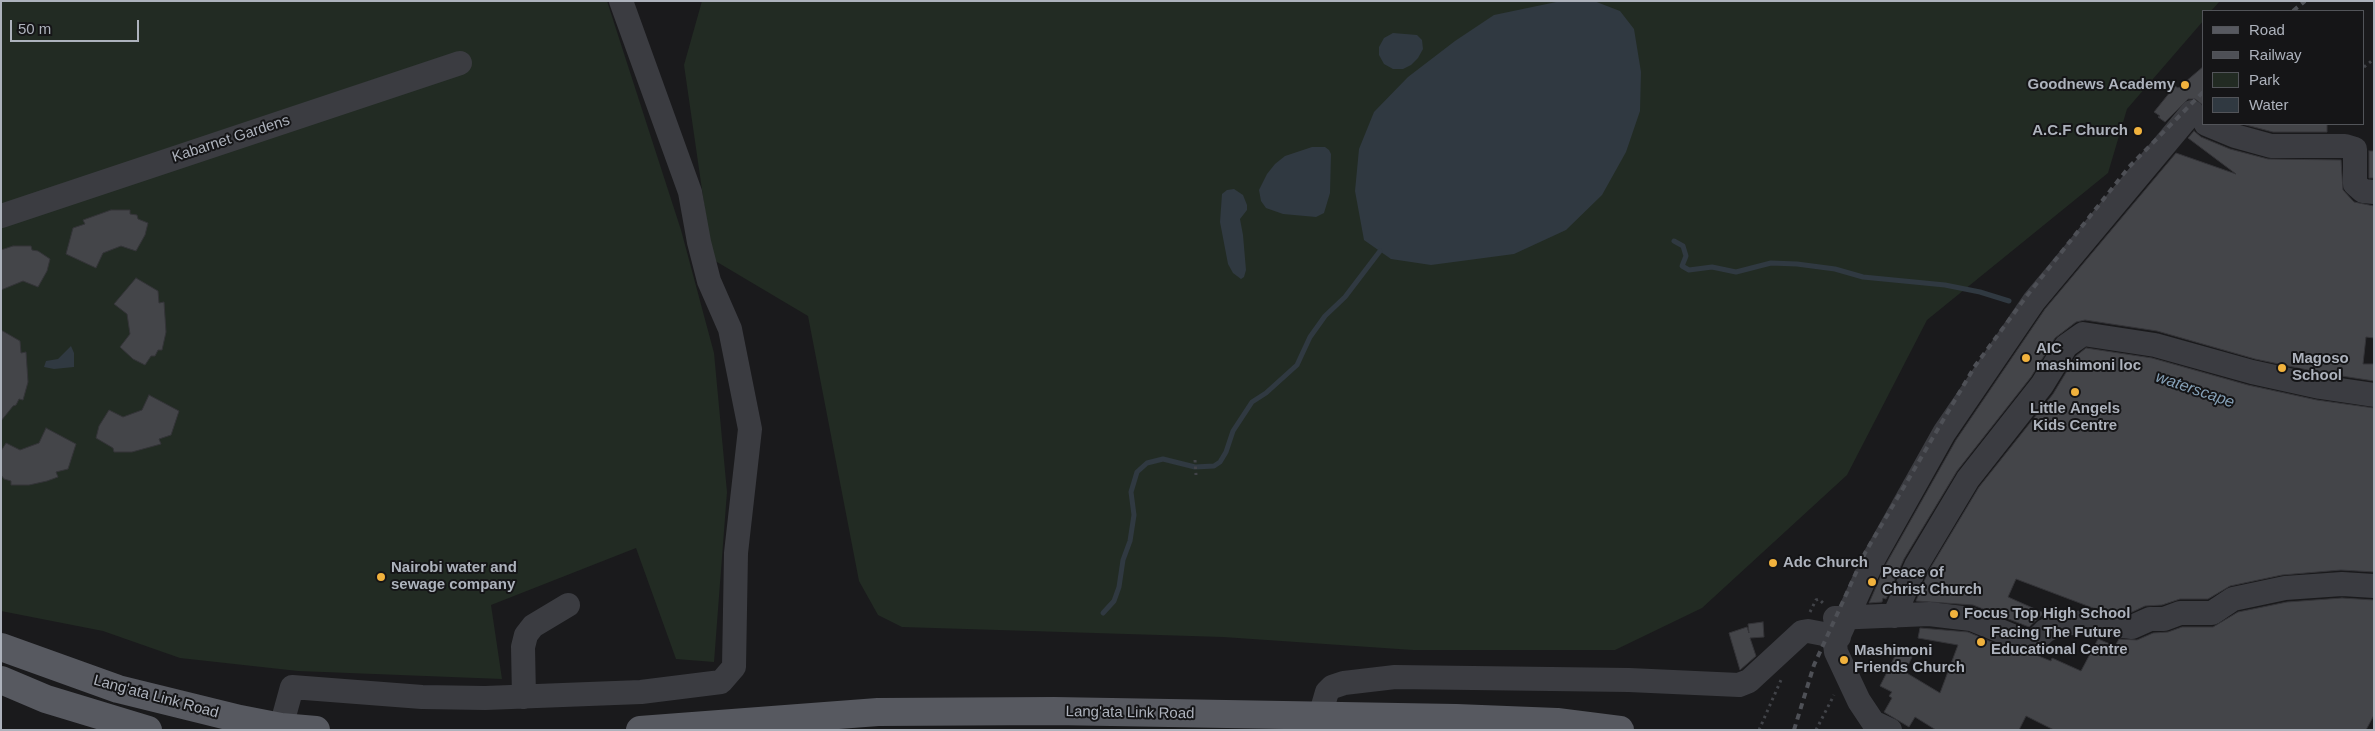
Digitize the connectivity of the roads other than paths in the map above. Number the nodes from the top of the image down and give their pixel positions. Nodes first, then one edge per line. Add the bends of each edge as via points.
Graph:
1 (621, 1) edge
2 (460, 63) dead end
3 (2198, 116) edge
4 (2215, 125) edge
5 (2374, 192) edge
6 (1, 216) edge
7 (2374, 395) edge
8 (2374, 586) edge
9 (568, 605) dead end
10 (1894, 616) junction
11 (1840, 624) junction
12 (1, 647) edge
13 (1, 680) edge
14 (524, 697) junction
15 (1320, 716) junction
16 (1063, 721) edge
17 (1170, 722) edge
18 (122, 725) edge
19 (281, 727) junction
20 (148, 730) edge
21 (316, 730) edge
22 (640, 730) edge
23 (1620, 730) edge
24 (1890, 730) edge

1 - 14 street via 690,192 698,242 709,281 730,329 750,429 736,553 734,667 721,682 641,692
2 - 6 street, Kabarnet Gardens
3 - 11 street via 2034,301 1944,433
4 - 5 street via 2235,136 2271,146 2346,146 2355,149 2356,184 2362,191
7 - 10 street via 2320,387 2155,346 2083,334 2066,346 2042,385 1968,479 1916,566
8 - 10 street via 2342,584 2285,588 2233,598 2212,613 2180,613 2164,619 2150,619 2132,627 2091,622 2059,624 2035,641 2025,641 1971,619 1929,614
9 - 14 street via 533,626 526,635 523,646
10 - 11 street
11 - 15 street via 1802,632 1749,682 1739,686 1628,680 1395,677 1332,687 1327,692
11 - 24 street via 1836,652 1858,701 1873,722
12 - 19 main road, Lang'ata Link Road via 118,689
13 - 18 main road, Lang'ata Link Road
14 - 19 street via 422,697 292,687
15 - 17 main road, Lang'ata Link Road
15 - 23 main road, Lang'ata Link Road via 1556,722
16 - 17 main road, Lang'ata Link Road
16 - 22 main road, Lang'ata Link Road via 878,712
18 - 20 main road, Lang'ata Link Road
19 - 21 main road, Lang'ata Link Road

